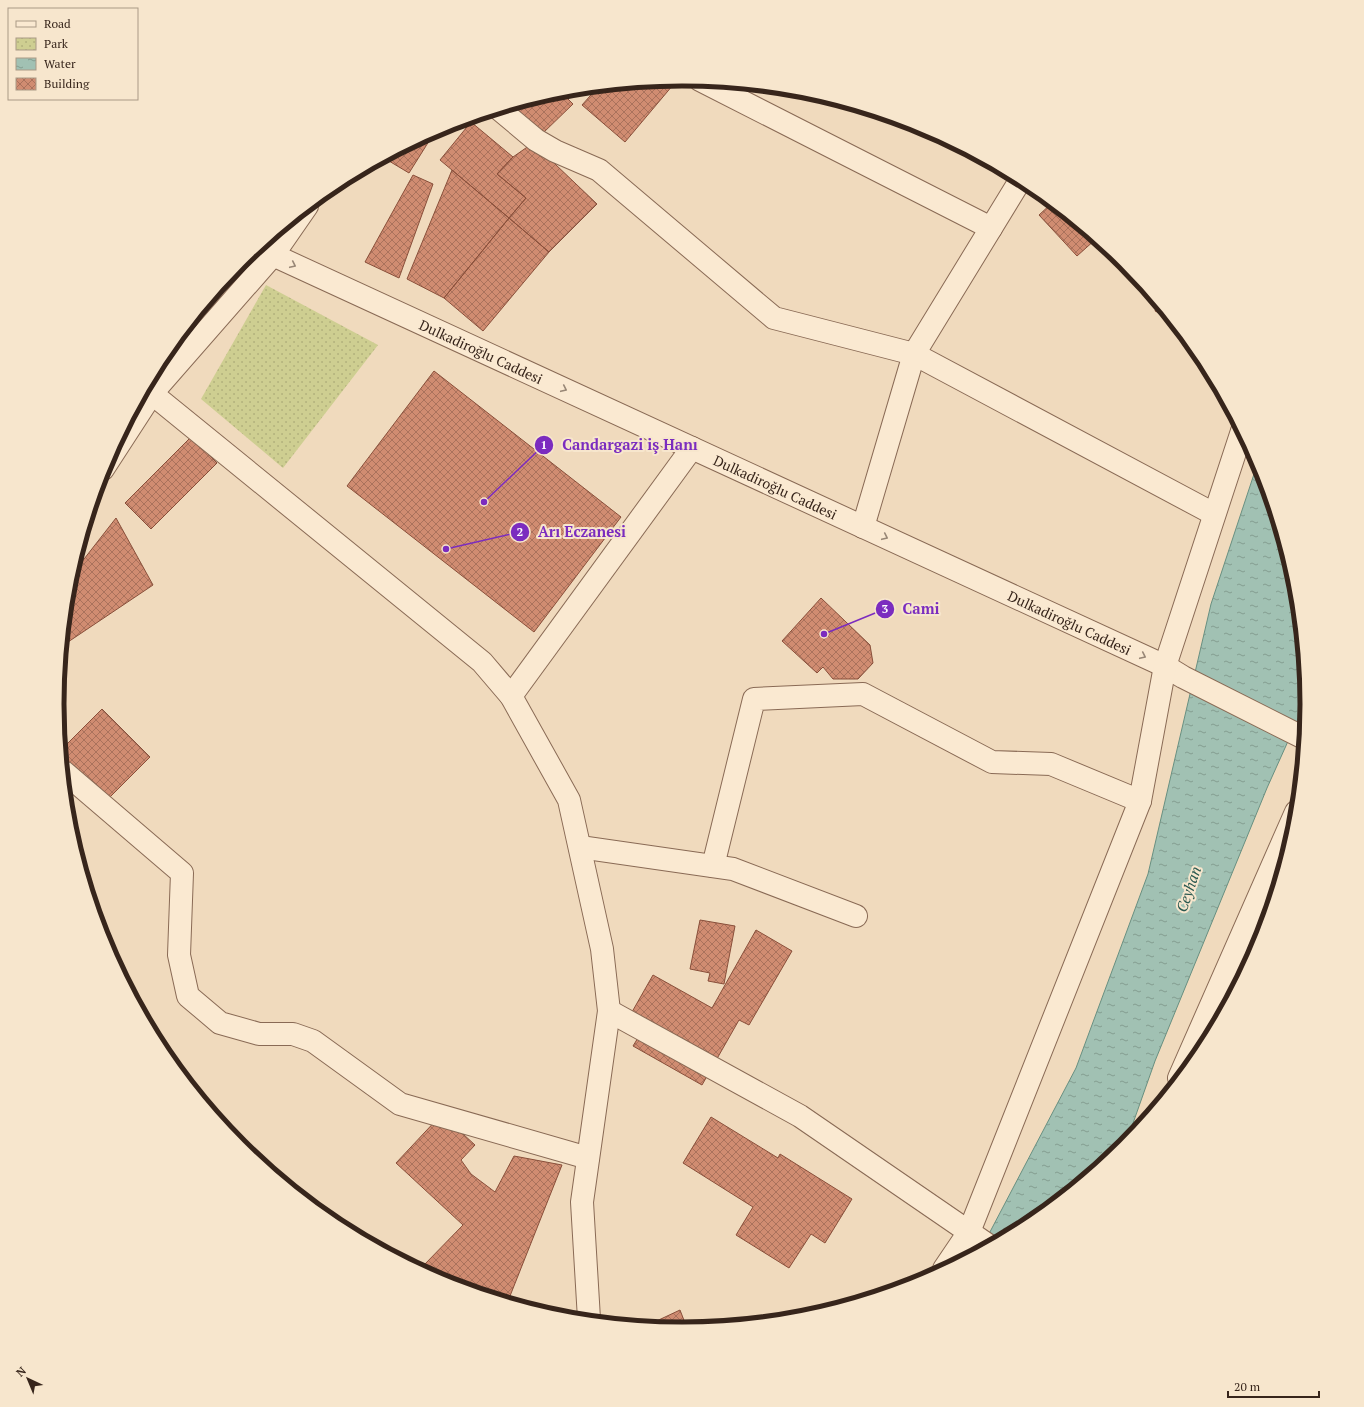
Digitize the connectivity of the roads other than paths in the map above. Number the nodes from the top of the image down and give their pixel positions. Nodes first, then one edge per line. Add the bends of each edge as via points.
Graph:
1 (713, 87) edge
2 (503, 112) edge
3 (1017, 185) edge
4 (991, 228) junction
5 (285, 231) edge
6 (266, 251) edge
7 (914, 354) junction
8 (151, 388) edge
9 (149, 390) edge
10 (1240, 438) edge
11 (692, 448) junction
12 (1214, 514) junction
13 (863, 527) junction
14 (1174, 671) junction
15 (511, 696) junction
16 (1299, 736) edge
17 (68, 776) edge
18 (1140, 801) junction
19 (1284, 841) edge
20 (580, 847) junction
21 (713, 866) junction
22 (856, 916) dead end
23 (609, 1011) junction
24 (1208, 1026) edge
25 (1199, 1042) edge
26 (588, 1158) junction
27 (969, 1232) junction
28 (984, 1243) edge
29 (950, 1260) edge
30 (589, 1314) edge

1 - 4 street
2 - 7 street via 536,140 599,170 774,318
3 - 4 street
4 - 7 street
5 - 6 street
6 - 8 street
6 -> 11 street, Dulkadiroğlu Caddesi
7 - 12 street
7 - 13 street
9 - 15 street via 482,662
10 - 12 street
11 - 13 street, Dulkadiroğlu Caddesi
11 - 15 street
12 - 14 street
13 -> 14 street, Dulkadiroğlu Caddesi
14 - 16 street, Dulkadiroğlu Caddesi
14 - 18 street
15 - 20 street via 569,800
17 - 26 street via 182,873 179,954 188,996 220,1023 259,1034 293,1034 313,1041 400,1104
18 - 21 street via 1051,764 992,762 863,694 754,699
18 - 27 street
19 - 24 street
20 - 21 street
20 - 23 street via 602,949
21 - 22 street via 733,869
23 - 26 street
23 - 27 street via 800,1116
24 - 25 street
26 - 30 street via 582,1202
27 - 28 street
27 - 29 street

